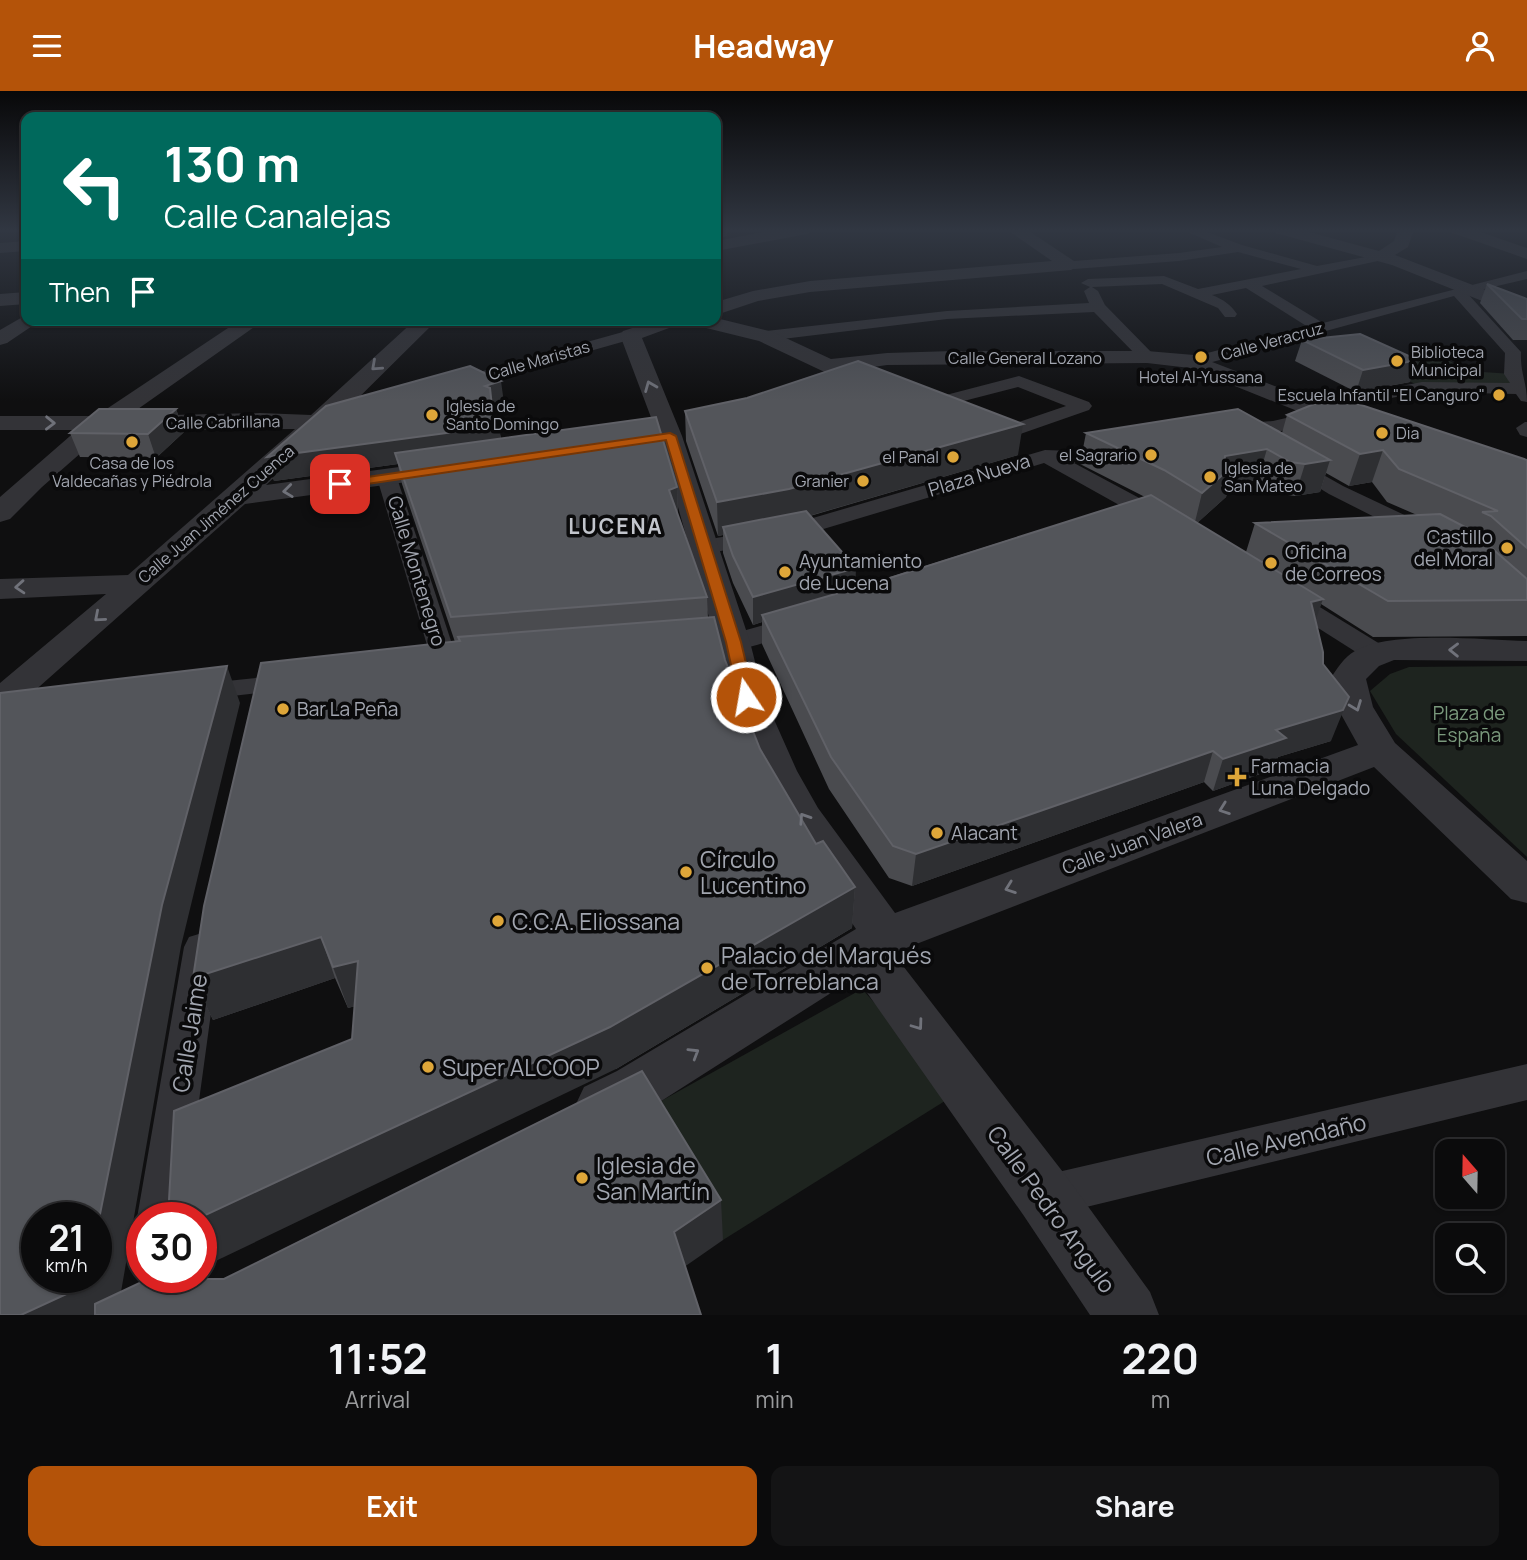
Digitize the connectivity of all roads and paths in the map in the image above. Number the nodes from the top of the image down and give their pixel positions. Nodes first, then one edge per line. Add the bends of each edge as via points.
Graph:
1 (820, 286) edge
2 (1089, 286) edge
3 (1180, 286) edge
4 (1238, 286) edge
5 (1253, 286) edge
6 (1456, 286) edge
7 (1481, 286) edge
8 (1465, 290) junction
9 (1197, 293) junction
10 (21, 298) edge
11 (0, 300) edge
12 (721, 306) edge
13 (1098, 307) junction
14 (1527, 313) edge
15 (1230, 314) dead end
16 (21, 326) edge
17 (245, 326) edge
18 (420, 326) edge
19 (659, 326) edge
20 (721, 326) edge
21 (1321, 328) junction
22 (630, 335) junction
23 (766, 336) junction
24 (0, 339) edge
25 (1147, 357) junction
26 (1194, 362) junction
27 (830, 366) junction
28 (863, 382) joint
29 (831, 389) edge
30 (430, 392) edge
31 (1525, 392) edge
32 (902, 398) edge
33 (925, 406) junction
34 (351, 415) edge
35 (1324, 415) junction
36 (949, 416) edge
37 (0, 422) edge
38 (100, 423) junction
39 (319, 423) junction
40 (1374, 433) edge
41 (1140, 446) edge
42 (1045, 456) junction
43 (482, 464) edge
44 (387, 478) junction
45 (237, 497) junction
46 (1147, 510) junction
47 (0, 513) edge
48 (1122, 519) edge
49 (1186, 534) edge
50 (1445, 545) edge
51 (705, 547) junction
52 (137, 584) junction
53 (1268, 586) edge
54 (0, 589) edge
55 (824, 616) edge
56 (733, 642) junction
57 (692, 645) edge
58 (1527, 651) edge
59 (1376, 653) junction
60 (474, 663) edge
61 (314, 680) edge
62 (261, 685) junction
63 (178, 694) edge
64 (0, 702) edge
65 (27, 710) edge
66 (0, 713) edge
67 (252, 724) edge
68 (1380, 751) junction
69 (1527, 887) edge
70 (208, 921) edge
71 (874, 943) junction
72 (1527, 1081) edge
73 (554, 1129) edge
74 (1045, 1196) junction
75 (163, 1202) edge
76 (1127, 1315) edge

1 - 12 street via 773,291
2 - 13 street
3 - 9 street
4 - 9 street
5 - 21 street
6 - 8 street
7 - 8 street, Calle Veracruz
8 - 14 street
8 - 21 street, Calle Veracruz
8 - 31 street via 1513,352 1512,374
9 - 15 street via 1223,305
10 - 11 street
13 - 23 street via 947,315
13 - 25 street
16 - 24 street
17 - 38 street
18 -> 39 street, Calle Juan Jiménez Cuenca
19 - 22 street, Calle Maristas
20 - 23 street
21 - 26 street, Calle Veracruz
22 - 30 street, Calle Maristas
51 -> 22 street, Calle Pedro Angulo
23 - 27 street
25 - 26 street, Calle General Lozano
25 - 27 street, Calle General Lozano via 902,359
26 - 35 street, Calle General Lozano
27 - 28 street
28 - 29 street
31 - 35 street via 1422,387 1317,407
32 - 33 street
33 - 36 street
33 - 42 street via 1019,381 1083,406 991,433
34 - 39 street
35 - 40 street, Calle General Lozano
35 - 50 street via 1273,427 1226,431
37 -> 38 street, Calle Cabrillana
38 - 39 street, Calle Cabrillana
38 - 47 street
39 - 45 street, Calle Juan Jiménez Cuenca
41 - 42 street via 1074,457
42 - 46 street, Plaza Nueva
42 - 51 street, Plaza Nueva via 792,531
43 - 44 street
44 -> 45 street
44 - 60 street, Calle Montenegro via 433,666
45 - 52 street, Calle Juan Jiménez Cuenca
46 - 48 street
46 - 49 street, Plaza Nueva
51 - 56 street, Calle Pedro Angulo
52 -> 54 street
52 -> 64 street, Calle Juan Jiménez Cuenca
53 - 59 street
55 - 56 street
56 - 57 street
71 -> 56 street, Calle Pedro Angulo via 776,771 746,697
58 -> 59 street
59 -> 68 street via 1357,663 1349,679 1355,706
61 - 62 street
62 - 63 street
62 - 67 street
65 - 66 street
68 - 69 street
68 -> 71 street, Calle Juan Valera
70 - 75 street, Calle Jaime
73 -> 71 street, Calle Juan Valera via 636,1088
71 -> 74 street, Calle Pedro Angulo via 976,1103
72 - 74 street, Calle Avendaño
74 - 76 street, Calle Pedro Angulo

